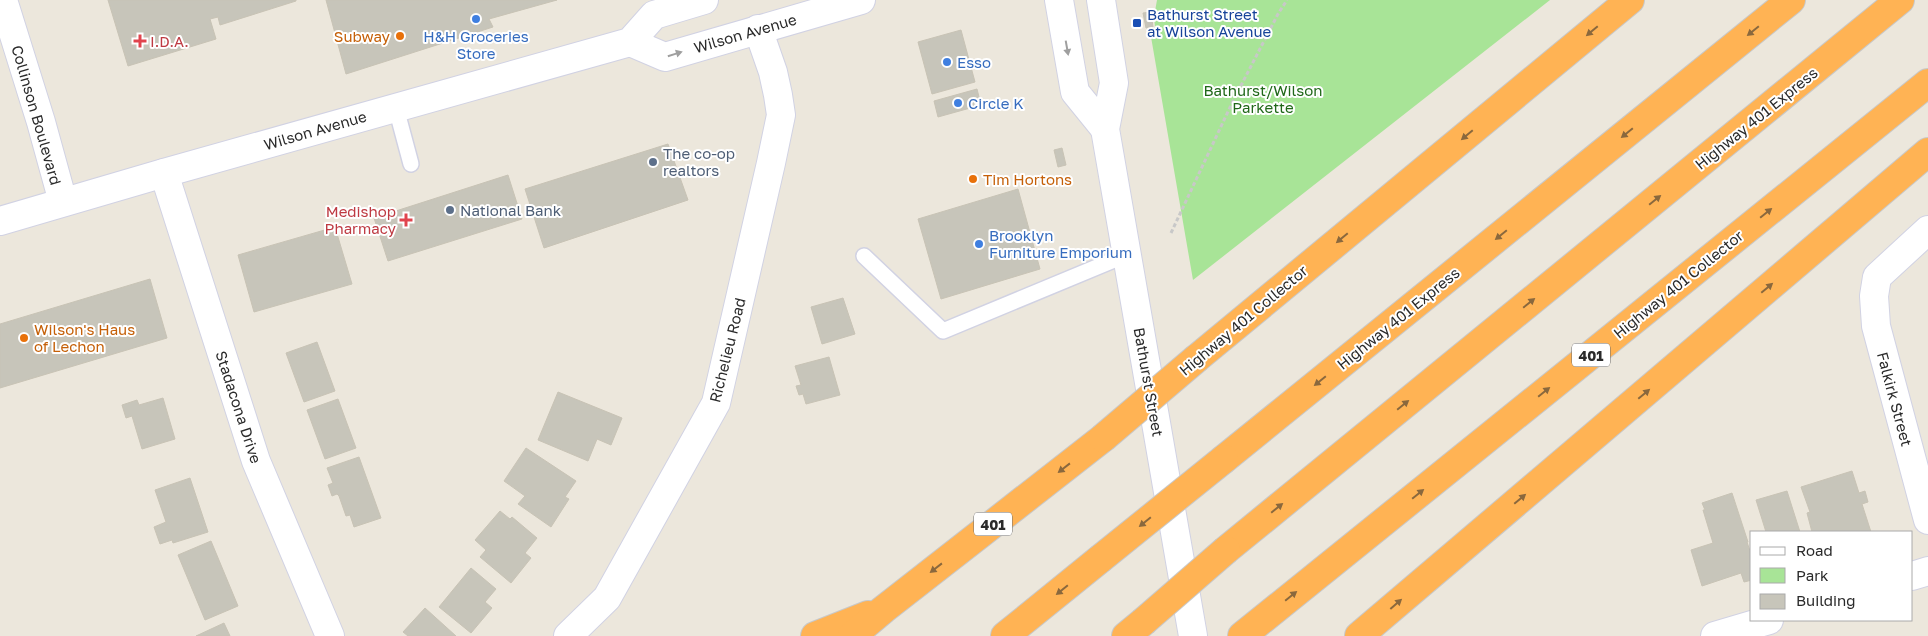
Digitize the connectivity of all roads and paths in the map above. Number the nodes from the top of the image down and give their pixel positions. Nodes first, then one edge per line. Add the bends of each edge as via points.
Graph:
1 (3, 0) edge
2 (704, 0) edge
3 (861, 0) edge
4 (1059, 0) edge
5 (1101, 0) edge
6 (1287, 0) edge
7 (1630, 0) edge
8 (1791, 0) edge
9 (1900, 0) edge
10 (758, 29) junction
11 (630, 42) junction
12 (1928, 83) edge
13 (396, 108) junction
14 (1105, 129) junction
15 (1928, 152) edge
16 (411, 164) dead end
17 (164, 173) junction
18 (63, 202) junction
19 (0, 221) edge
20 (1928, 230) edge
21 (1171, 232) dead end
22 (1126, 255) junction
23 (864, 256) dead end
24 (1928, 520) edge
25 (1928, 571) edge
26 (1913, 576) edge
27 (884, 609) junction
28 (1766, 621) edge
29 (1247, 631) edge
30 (1127, 635) edge
31 (330, 636) edge
32 (568, 636) edge
33 (815, 636) edge
34 (852, 636) edge
35 (1005, 636) edge
36 (1194, 636) edge
37 (1359, 636) edge
38 (1715, 636) edge

1 - 18 main road, Collinson Boulevard
2 - 11 main road via 654,15
3 - 10 main road, Wilson Avenue
4 -> 14 main road, Bathurst Street via 1075,92
5 - 14 main road, Bathurst Street via 1114,83
6 - 21 path via 1233,102
7 -> 27 highway, Highway 401 Collector / 401, bridge via 1103,438
8 -> 35 highway, Highway 401 Express, bridge
30 -> 9 highway, Highway 401 Express, bridge via 1239,539
11 -> 10 main road, Wilson Avenue via 665,57
10 - 32 main road, Richelieu Road via 773,72 780,115 716,403 607,598
11 - 13 main road, Wilson Avenue
29 -> 12 highway, Highway 401 Collector / 401
13 - 16 lane
13 - 17 main road, Wilson Avenue
14 - 22 main road, Bathurst Street
37 -> 15 highway
17 - 18 main road, Wilson Avenue
17 - 31 main road, Stadacona Drive via 256,461
18 - 19 main road, Wilson Avenue
20 - 24 main road, Falkirk Street via 1877,276 1874,296 1876,326
22 - 23 lane via 944,331
22 - 36 main road, Bathurst Street
25 - 26 main road
27 - 33 highway
27 - 34 highway, Highway 401 Collector / 401
28 - 38 main road

